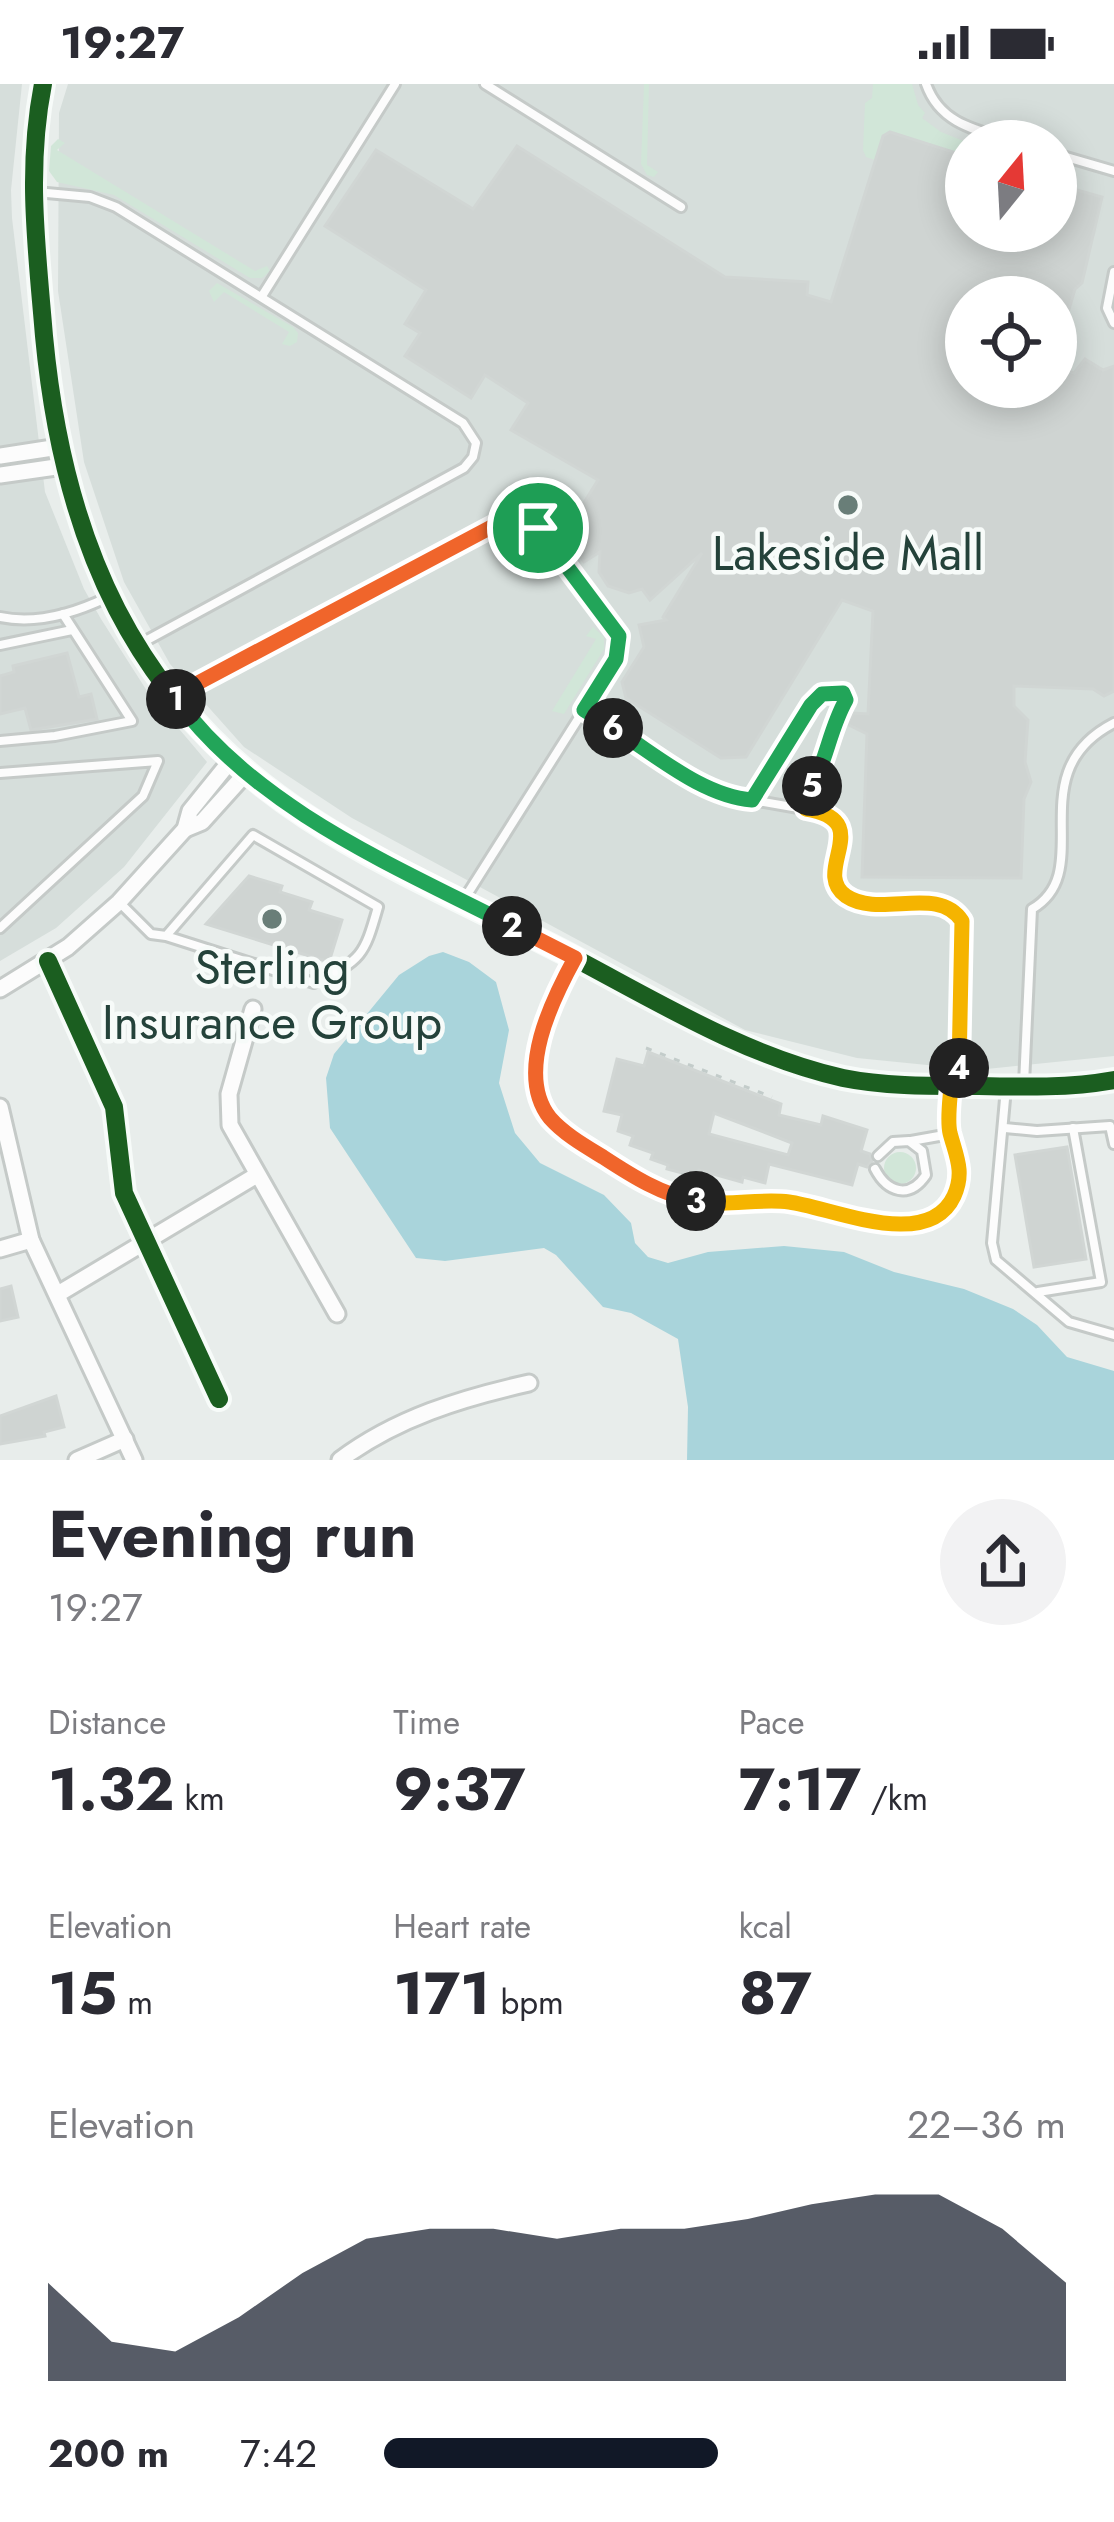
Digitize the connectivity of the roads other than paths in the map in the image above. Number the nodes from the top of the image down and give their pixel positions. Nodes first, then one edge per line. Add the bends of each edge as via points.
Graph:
1 (43, 84) edge
2 (395, 84) edge
3 (485, 84) edge
4 (926, 84) edge
5 (951, 120) edge
6 (1077, 160) edge
7 (1114, 171) edge
8 (31, 192) junction
9 (681, 207) dead end
10 (1114, 272) edge
11 (262, 296) junction
12 (1114, 323) edge
13 (59, 447) junction
14 (0, 456) edge
15 (63, 466) junction
16 (0, 475) edge
17 (110, 596) junction
18 (63, 614) junction
19 (0, 617) edge
20 (71, 631) junction
21 (0, 645) edge
22 (137, 646) junction
23 (175, 699) junction
24 (584, 710) junction
25 (1114, 723) edge
26 (0, 741) edge
27 (232, 759) junction
28 (247, 772) junction
29 (0, 773) edge
30 (752, 800) junction
31 (806, 809) junction
32 (185, 829) junction
33 (463, 901) junction
34 (119, 902) junction
35 (0, 928) edge
36 (166, 936) junction
37 (575, 958) junction
38 (48, 961) junction
39 (0, 989) edge
40 (253, 1009) dead end
41 (1114, 1080) edge
42 (954, 1086) junction
43 (1015, 1087) junction
44 (0, 1107) edge
45 (1005, 1128) junction
46 (1073, 1129) junction
47 (950, 1133) junction
48 (4, 1139) edge
49 (934, 1139) junction
50 (909, 1142) junction
51 (1114, 1144) edge
52 (878, 1156) dead end
53 (926, 1159) junction
54 (874, 1169) dead end
55 (256, 1175) junction
56 (31, 1240) junction
57 (144, 1242) junction
58 (0, 1249) edge
59 (1036, 1292) junction
60 (58, 1294) junction
61 (337, 1314) dead end
62 (1114, 1335) edge
63 (529, 1383) dead end
64 (219, 1399) dead end
65 (125, 1439) junction
66 (77, 1460) edge
67 (134, 1460) edge
68 (340, 1460) edge

1 - 8 street
2 - 11 lane
3 - 9 lane
4 - 5 lane
6 - 7 lane
8 - 11 lane via 110,204
8 - 13 street
10 - 12 lane via 1107,308
11 - 22 lane via 463,423 474,436 473,457 464,469
13 - 14 street
13 - 15 street
15 - 16 street
15 - 17 street
17 - 18 lane
17 - 22 street
18 - 19 lane
18 - 20 lane
20 - 21 lane
20 - 26 lane via 132,721
22 - 23 street
23 - 24 lane via 515,519 538,528 619,636 616,659
23 - 27 street
24 - 30 lane via 711,789
24 - 33 lane
25 - 43 lane via 1079,749 1063,779 1058,876 1032,909
27 - 28 street
27 - 32 street
28 - 32 street via 202,822
28 - 33 street via 329,831
29 - 35 lane via 158,761 143,796
30 - 31 lane
30 - 31 lane via 811,705 822,694 843,693
31 - 42 lane via 827,813 841,831 837,883 845,895 937,904 959,915
32 - 34 street
33 - 37 street
34 - 36 lane via 152,934
34 - 38 street
36 - 36 lane via 253,835 378,907 366,950 314,983
37 - 42 street via 788,1062 862,1081
37 - 47 lane via 542,1040 541,1102 566,1132 678,1198 784,1202 914,1224 954,1198 959,1152
38 - 39 street
38 - 57 street via 114,1108 124,1193
40 - 55 street via 227,1108
41 - 43 street
42 - 43 street
42 - 47 lane
43 - 45 lane
44 - 48 street
45 - 46 lane
45 - 59 lane via 995,1260
46 - 51 lane via 1110,1126
46 - 59 lane via 1101,1282
47 - 49 lane
48 - 56 street
49 - 50 lane
49 - 53 lane
50 - 52 lane via 892,1142
50 - 53 lane
53 - 54 lane via 926,1175 907,1191 890,1189
55 - 57 street
55 - 61 street
56 - 58 street
56 - 60 street
57 - 60 street
57 - 64 street
59 - 62 lane via 1069,1322
60 - 65 street
63 - 68 street via 409,1419
65 - 66 street
65 - 67 street

